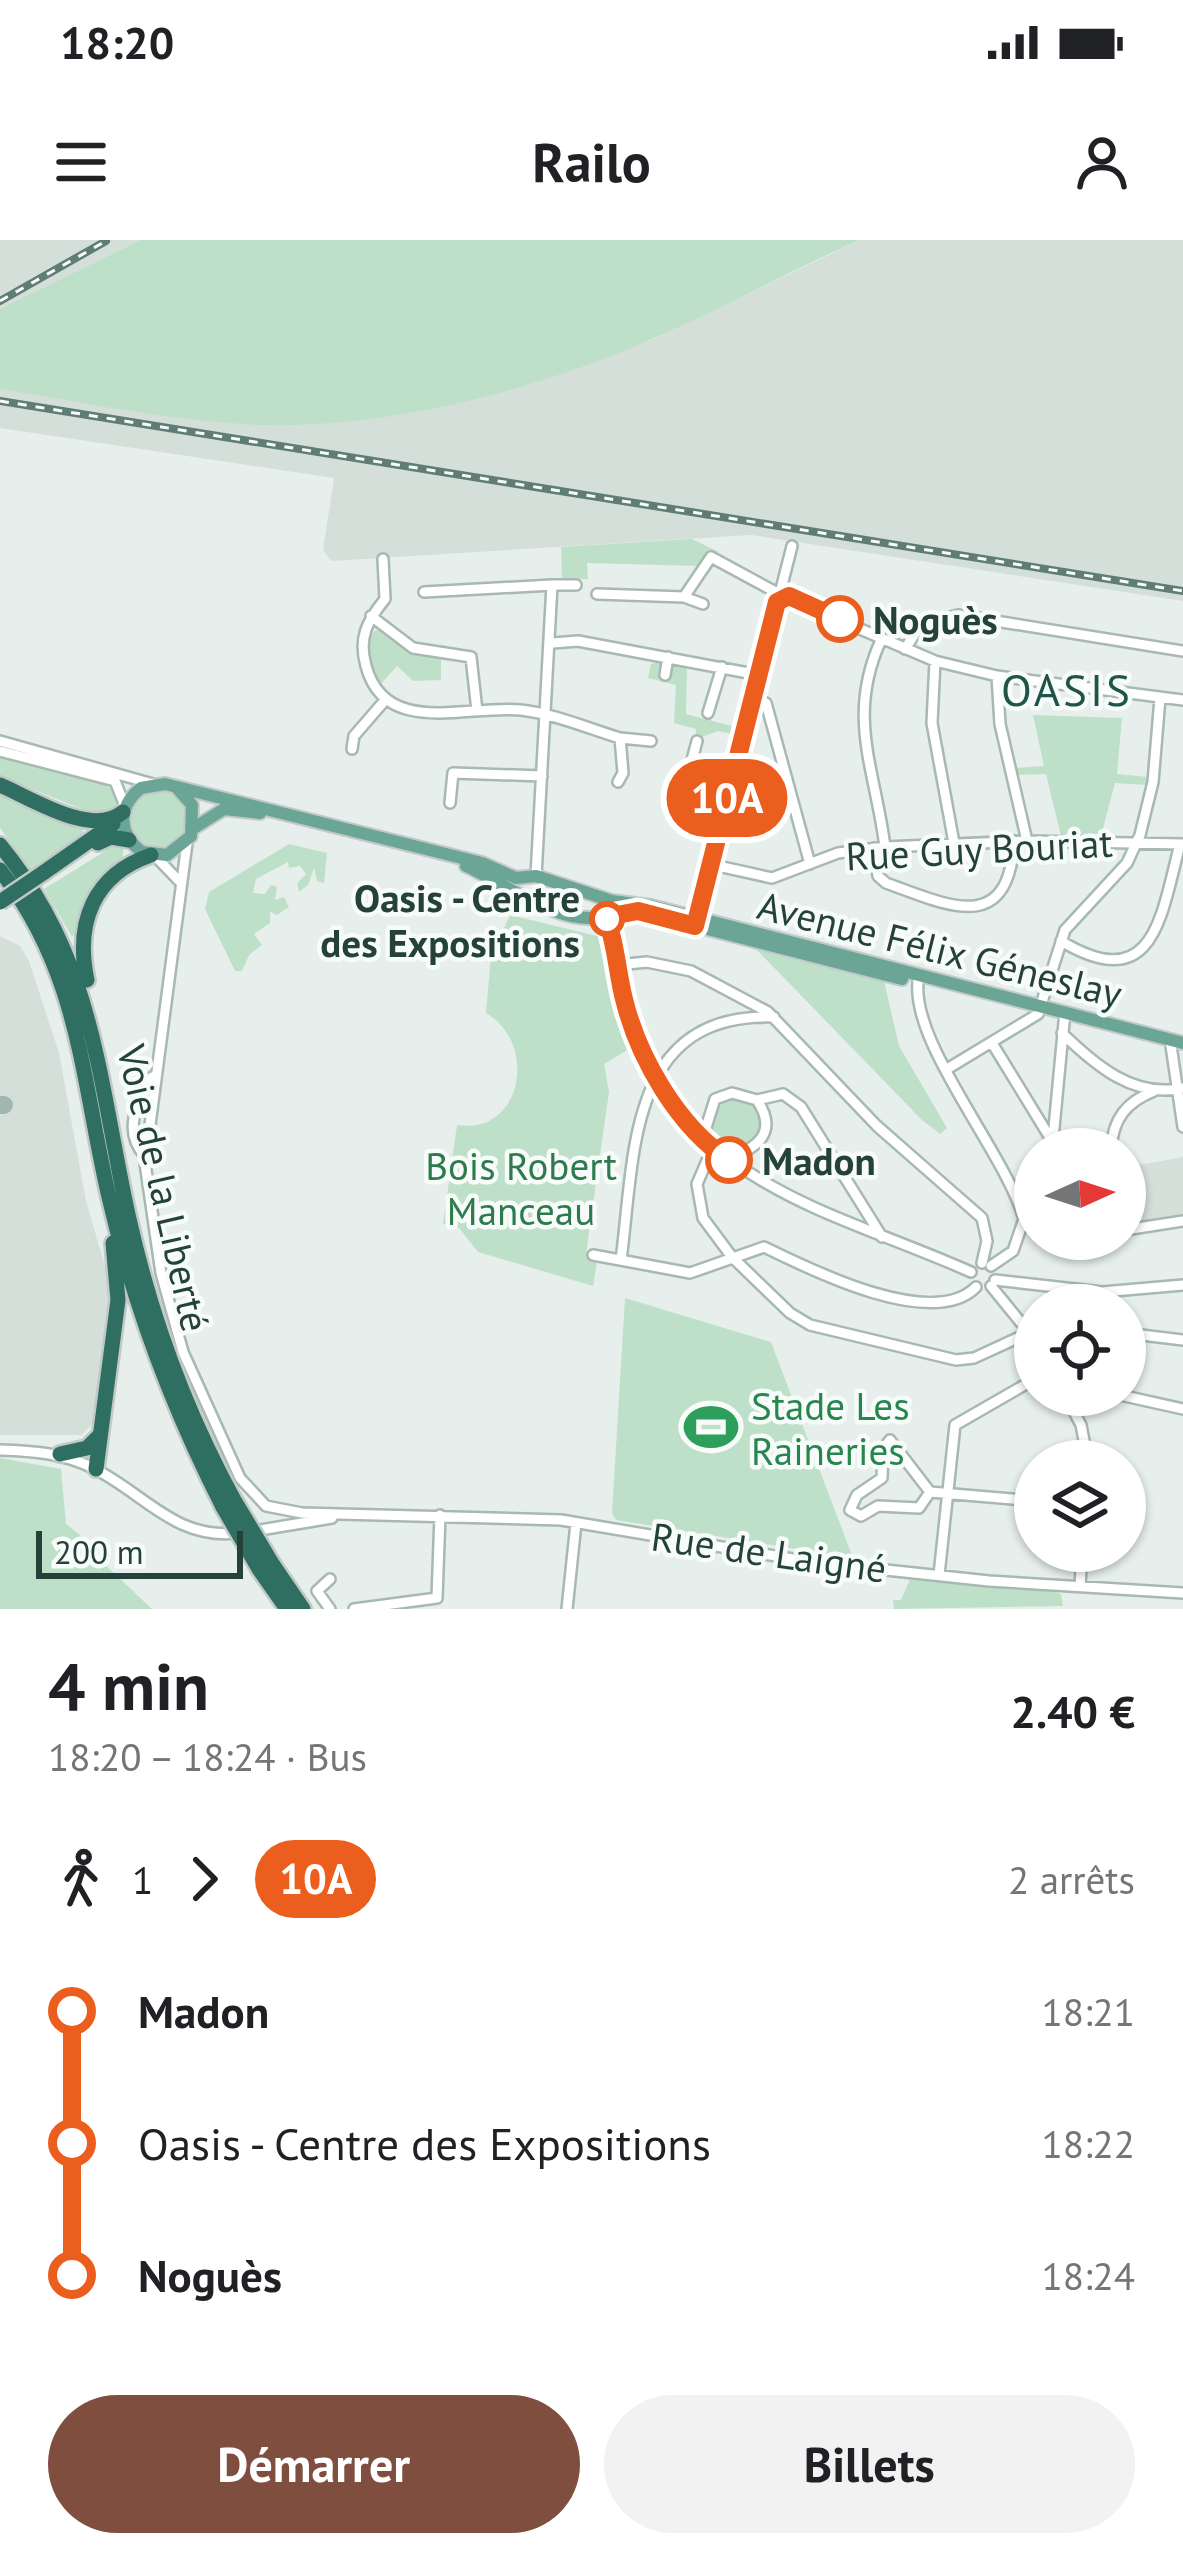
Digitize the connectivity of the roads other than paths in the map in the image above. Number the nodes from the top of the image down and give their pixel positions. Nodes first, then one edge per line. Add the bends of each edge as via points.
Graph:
1 (792, 546) dead end
2 (383, 559) dead end
3 (552, 585) junction
4 (577, 585) dead end
5 (424, 592) dead end
6 (598, 594) dead end
7 (684, 596) junction
8 (783, 596) junction
9 (703, 604) dead end
10 (371, 616) junction
11 (881, 640) junction
12 (553, 644) junction
13 (905, 649) junction
14 (1183, 651) edge
15 (668, 657) junction
16 (935, 661) junction
17 (722, 667) junction
18 (665, 675) dead end
19 (759, 675) junction
20 (997, 676) junction
21 (752, 698) junction
22 (1160, 698) junction
23 (386, 699) junction
24 (1183, 700) edge
25 (476, 711) junction
26 (709, 713) dead end
27 (543, 714) junction
28 (620, 738) junction
29 (0, 741) edge
30 (652, 741) dead end
31 (697, 741) dead end
32 (352, 749) dead end
33 (0, 751) edge
34 (542, 776) junction
35 (618, 782) dead end
36 (153, 784) junction
37 (686, 784) junction
38 (0, 785) edge
39 (177, 788) junction
40 (727, 797) junction
41 (450, 803) dead end
42 (124, 809) junction
43 (685, 825) dead end
44 (194, 828) junction
45 (128, 840) junction
46 (1013, 841) junction
47 (1028, 841) junction
48 (1137, 842) junction
49 (187, 843) junction
50 (954, 843) junction
51 (1182, 844) edge
52 (0, 845) edge
53 (879, 847) junction
54 (153, 855) junction
55 (709, 864) junction
56 (810, 864) junction
57 (0, 869) edge
58 (44, 875) junction
59 (536, 876) junction
60 (516, 878) junction
61 (180, 887) junction
62 (513, 893) junction
63 (1, 906) edge
64 (610, 910) junction
65 (696, 922) junction
66 (1061, 941) junction
67 (617, 965) junction
68 (918, 979) junction
69 (1040, 1010) junction
70 (774, 1017) junction
71 (1063, 1022) junction
72 (992, 1043) junction
73 (1176, 1045) edge
74 (947, 1069) junction
75 (154, 1072) junction
76 (654, 1072) junction
77 (1179, 1089) edge
78 (1154, 1091) junction
79 (107, 1100) junction
80 (757, 1100) junction
81 (135, 1110) junction
82 (152, 1113) junction
83 (1183, 1127) edge
84 (1042, 1128) edge
85 (1054, 1128) edge
86 (1116, 1128) edge
87 (703, 1138) junction
88 (712, 1149) junction
89 (145, 1156) junction
90 (729, 1160) junction
91 (1014, 1185) edge
92 (107, 1192) junction
93 (1183, 1222) edge
94 (1146, 1227) edge
95 (882, 1237) junction
96 (1014, 1248) edge
97 (593, 1256) dead end
98 (732, 1256) junction
99 (621, 1260) junction
100 (987, 1264) junction
101 (971, 1272) junction
102 (993, 1282) junction
103 (1015, 1284) edge
104 (1183, 1285) edge
105 (976, 1287) junction
106 (1146, 1288) edge
107 (1014, 1309) edge
108 (1146, 1336) edge
109 (1183, 1340) edge
110 (1014, 1342) edge
111 (1014, 1391) edge
112 (1146, 1401) edge
113 (1183, 1409) edge
114 (100, 1436) junction
115 (0, 1450) edge
116 (60, 1454) junction
117 (96, 1469) junction
118 (931, 1492) junction
119 (947, 1493) junction
120 (1014, 1499) edge
121 (228, 1503) junction
122 (266, 1506) junction
123 (355, 1514) junction
124 (440, 1515) junction
125 (576, 1522) junction
126 (264, 1530) junction
127 (266, 1567) junction
128 (1081, 1572) edge
129 (939, 1575) junction
130 (330, 1579) dead end
131 (1080, 1587) junction
132 (1183, 1593) edge
133 (287, 1609) edge
134 (303, 1609) edge
135 (330, 1609) edge
136 (354, 1609) edge
137 (567, 1609) edge

1 - 8 street
2 - 10 street via 385,599
3 - 4 street
3 - 5 street
3 - 12 street
6 - 7 street
7 - 8 street via 711,556
7 - 9 street
8 - 11 street
8 - 19 street
10 - 23 street via 361,649
10 - 25 street via 413,648 471,657
11 - 13 street
11 - 53 street via 867,671 861,726
12 - 15 street
12 - 27 street
13 - 14 street via 921,623 958,615
13 - 16 street
15 - 17 street
15 - 18 street
16 - 20 street
16 - 50 street via 932,722
17 - 19 street
17 - 26 street
19 - 21 street
20 - 22 street
20 - 47 street
21 - 40 street
21 - 56 street via 766,703
22 - 24 street
22 - 48 street via 1153,782
23 - 25 street via 429,714
23 - 32 street
25 - 27 street
27 - 28 street
27 - 34 street
28 - 30 street
28 - 35 street
29 - 36 street
31 - 37 street
33 - 42 street via 115,781
34 - 41 street via 453,773
34 - 59 street
36 - 39 main road
36 - 42 main road
37 - 40 street
37 - 43 street via 678,813
38 - 42 highway via 90,821 110,821
39 - 44 main road via 192,806
39 - 60 main road via 325,821
40 - 55 street
42 - 45 main road
42 - 58 highway
44 - 49 main road
44 - 62 main road via 217,811 255,812 456,862
45 - 54 main road
45 - 58 highway via 106,839
46 - 47 street, Rue Guy Bouriat
46 - 50 street, Rue Guy Bouriat
46 - 53 street via 1004,892 974,907 886,883 878,876
47 - 48 street, Rue Guy Bouriat
48 - 51 street, Rue Guy Bouriat
48 - 66 street
49 - 54 main road
49 - 61 street
50 - 53 street, Rue Guy Bouriat
51 - 66 street via 1155,926 1135,958 1113,963
52 - 79 highway, Voie de la Liberté via 62,937
53 - 56 street, Rue Guy Bouriat
54 - 61 street via 172,868
54 - 79 highway via 110,876 84,922 82,954
55 - 56 street, Rue Guy Bouriat via 772,878
55 - 65 street
57 - 92 highway, Voie de la Liberté via 71,1003
58 - 63 highway, bridge
59 - 60 main road
59 - 64 main road
60 - 62 main road
61 - 75 street
62 - 64 main road via 562,911
64 - 65 main road, Avenue Félix Géneslay
64 - 67 street
65 - 68 main road, Avenue Félix Géneslay
66 - 69 street
67 - 70 street via 691,971
67 - 76 street
68 - 69 main road, Avenue Félix Géneslay
68 - 74 street via 923,1028
69 - 71 main road, Avenue Félix Géneslay
69 - 72 street
70 - 76 street via 713,1028
70 - 100 street via 877,1126 982,1218
71 - 73 main road, Avenue Félix Géneslay
71 - 78 street via 1107,1072
71 - 85 street
72 - 74 street
72 - 84 street
73 - 77 street
74 - 91 street
75 - 81 street
75 - 82 street
76 - 87 street
76 - 99 street via 642,1105
77 - 78 street
77 - 83 street
78 - 86 street via 1130,1102
79 - 121 highway, Voie de la Liberté via 154,1312
80 - 87 street via 733,1093 715,1099
80 - 90 street via 764,1138
80 - 95 street via 783,1094 801,1107
81 - 82 street
81 - 89 street via 135,1143
82 - 89 street
87 - 88 street
88 - 90 street
88 - 98 street via 700,1169 698,1199
89 - 122 street via 161,1273 183,1352 241,1478
90 - 95 street via 791,1200
92 - 114 highway via 118,1300
92 - 121 highway, Voie de la Liberté via 159,1370
93 - 94 street
95 - 101 street
96 - 100 street
97 - 99 street
98 - 99 street via 689,1273
98 - 105 street via 764,1247 844,1283 934,1304
98 - 110 street via 810,1325 956,1360
100 - 101 street
100 - 102 street
101 - 105 street
102 - 103 street
102 - 105 street
102 - 107 street
104 - 106 street
108 - 109 street
111 - 119 street via 956,1425
112 - 113 street
114 - 116 highway
114 - 117 highway
115 - 116 street
116 - 117 street
117 - 126 street via 192,1531
118 - 118 street via 919,1508 888,1505 861,1516 850,1510 882,1478 890,1440
118 - 119 street
119 - 120 street
119 - 129 street
121 - 127 highway, Voie de la Liberté, bridge
122 - 123 street
122 - 126 street
123 - 124 street, Rue de Laigné
123 - 126 street
124 - 125 street, Rue de Laigné
124 - 136 street via 437,1598
125 - 129 street, Rue de Laigné
125 - 137 street
127 - 133 highway, Voie de la Liberté
127 - 134 highway, Voie de la Liberté
128 - 131 street
129 - 131 street, Rue de Laigné
130 - 135 street via 317,1591
131 - 132 street, Rue de Laigné

